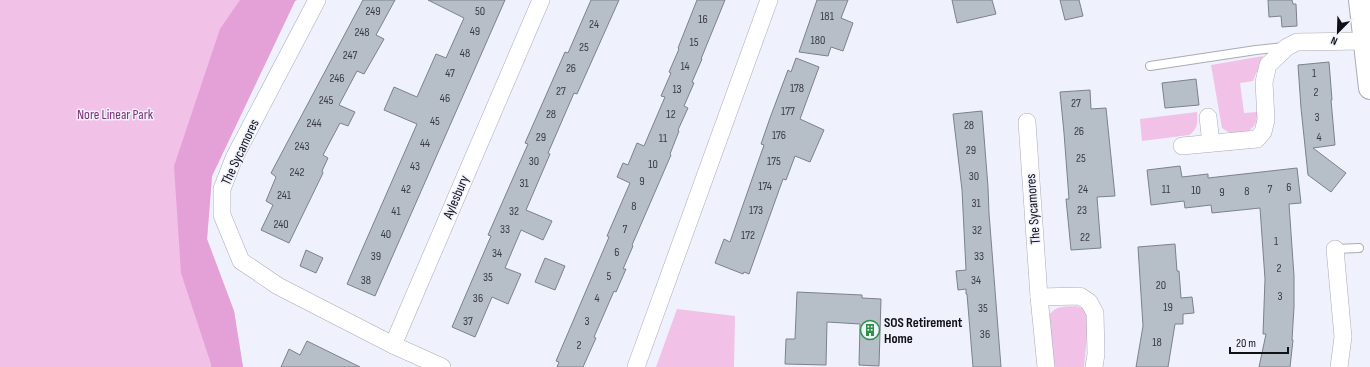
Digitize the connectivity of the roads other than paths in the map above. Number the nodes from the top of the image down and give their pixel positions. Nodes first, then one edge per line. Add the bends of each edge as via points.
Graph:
1 (317, 0) edge
2 (541, 0) edge
3 (769, 0) edge
4 (1360, 0) edge
5 (1365, 41) junction
6 (1286, 46) junction
7 (1150, 66) dead end
8 (1370, 88) edge
9 (1208, 117) dead end
10 (1027, 122) dead end
11 (1211, 142) junction
12 (1182, 146) dead end
13 (1358, 248) dead end
14 (1335, 249) joint
15 (1039, 297) junction
16 (393, 345) junction
17 (442, 367) edge
18 (636, 367) edge
19 (1046, 367) edge
20 (1094, 367) edge
21 (1339, 367) edge

1 - 16 street, The Sycamores via 234,158 222,189 222,215 241,261 278,286
2 - 16 street, Aylesbury
3 - 18 street
4 - 5 main road
5 - 6 street via 1297,42
5 - 8 main road
6 - 7 lane
6 - 11 street via 1268,65 1264,82 1266,120 1263,132 1257,139
9 - 11 street
10 - 15 street, The Sycamores
11 - 12 street
13 - 14 lane
14 - 21 street via 1343,337
15 - 19 street, The Sycamores
15 - 20 street via 1080,296 1089,302 1095,313
16 - 17 street

